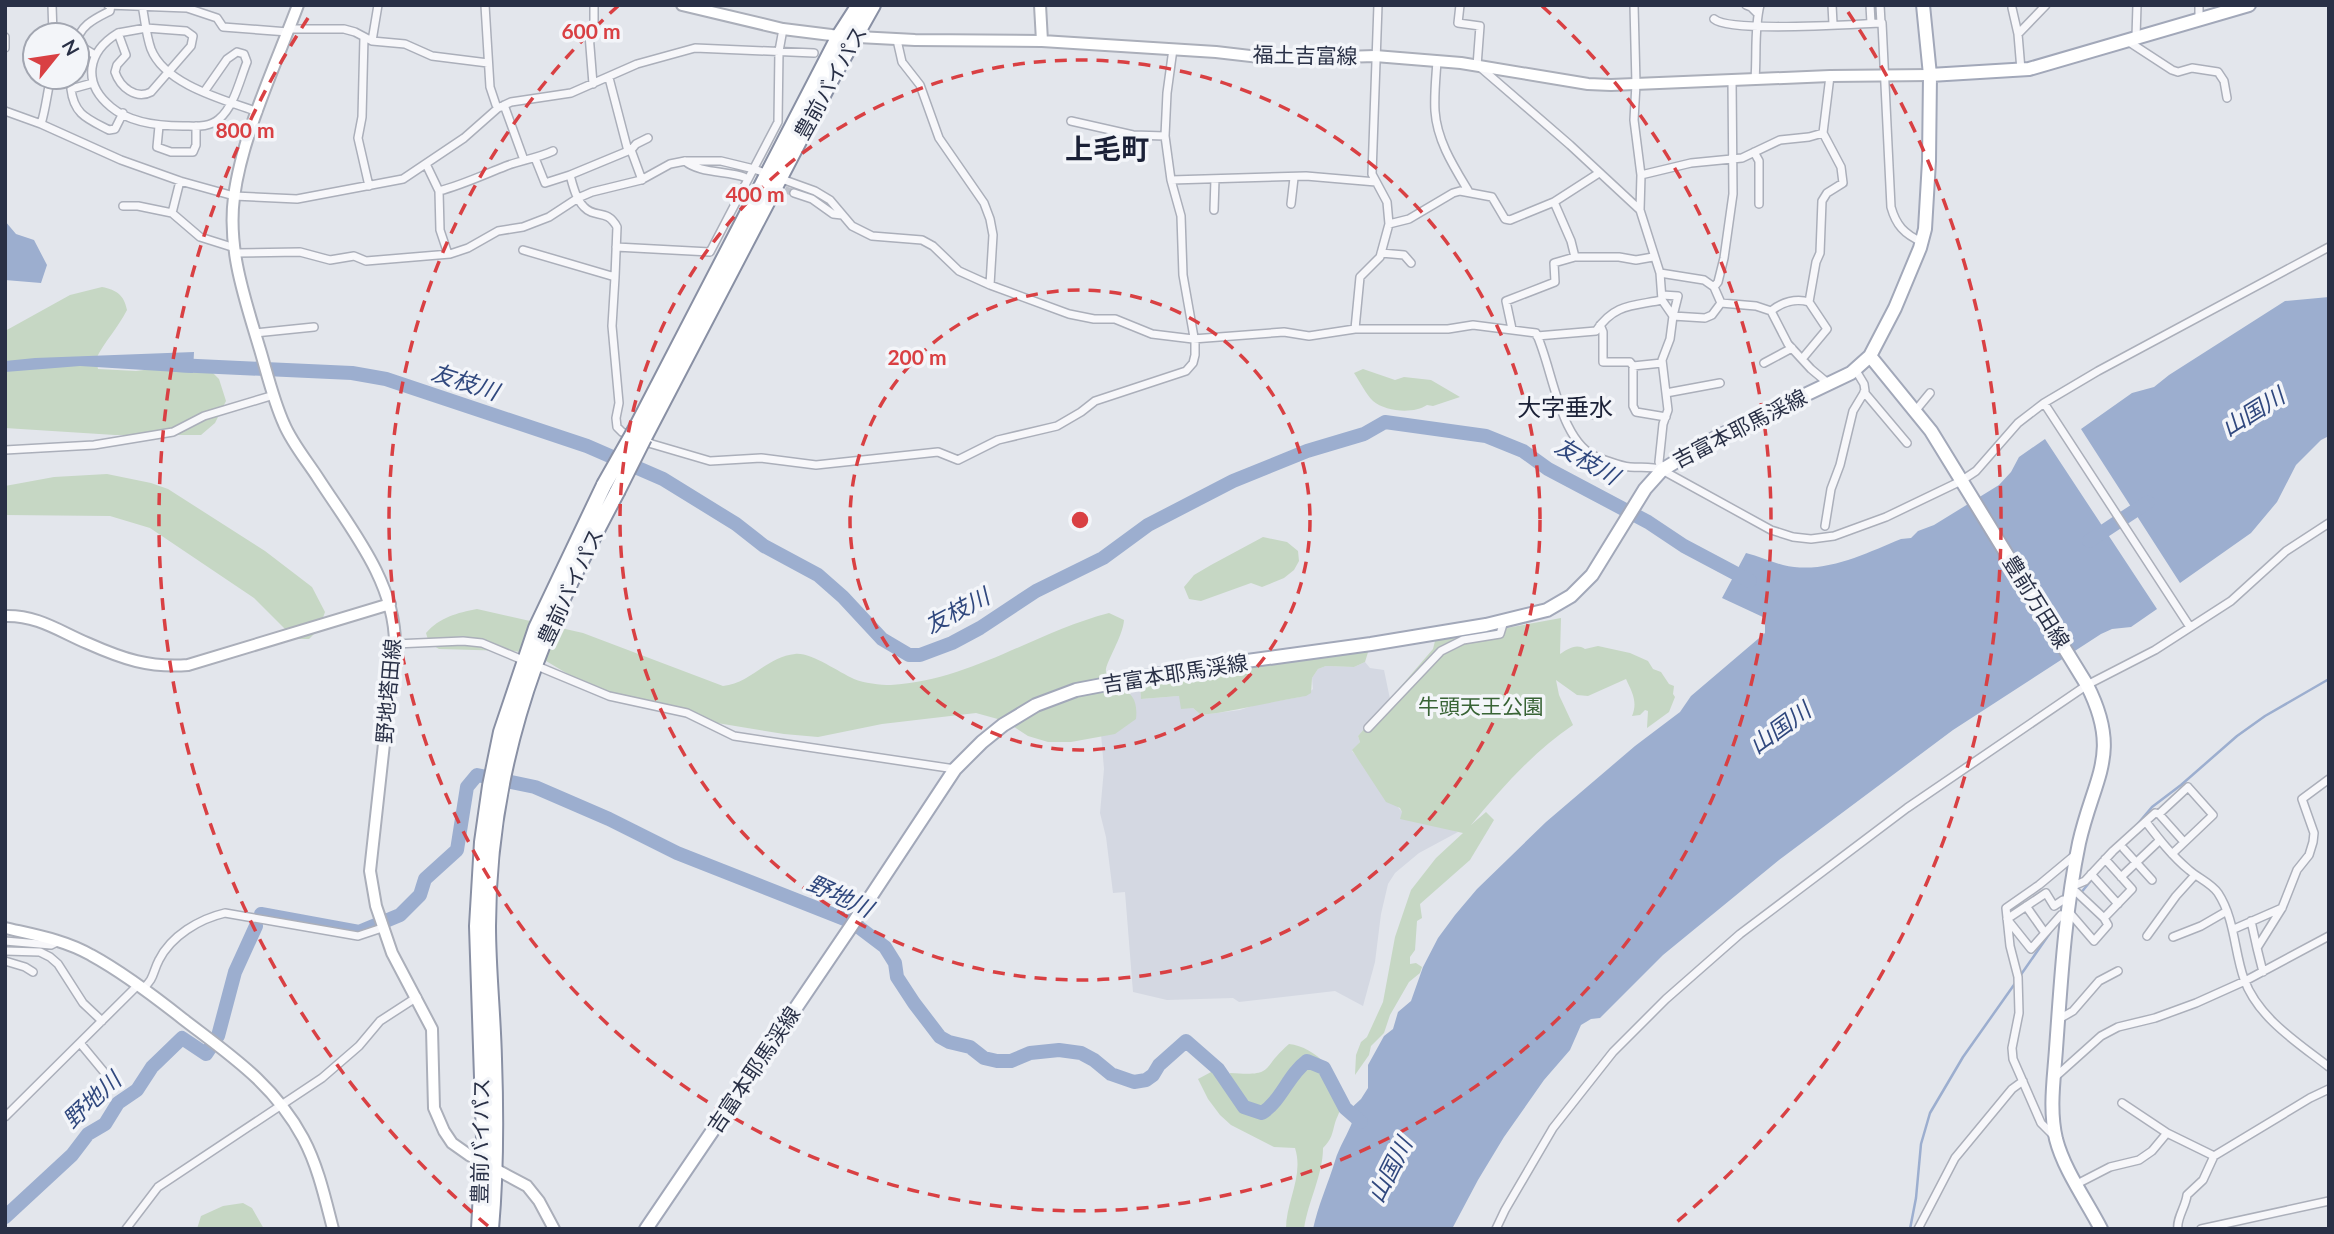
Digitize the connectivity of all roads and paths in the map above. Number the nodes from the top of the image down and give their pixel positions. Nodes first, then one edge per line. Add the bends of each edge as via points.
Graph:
1 (110, 5) edge
2 (298, 5) edge
3 (378, 5) edge
4 (485, 5) edge
5 (594, 5) edge
6 (682, 5) edge
7 (859, 5) edge
8 (873, 5) edge
9 (1040, 5) edge
10 (1378, 5) edge
11 (1460, 5) edge
12 (1634, 5) edge
13 (1746, 5) edge
14 (1760, 5) edge
15 (1832, 5) edge
16 (1870, 5) edge
17 (1881, 5) edge
18 (1923, 5) edge
19 (2046, 5) edge
20 (2137, 5) edge
21 (2199, 5) edge
22 (2249, 5) edge
23 (142, 6) edge
24 (2012, 8) dead end
25 (1758, 14) junction
26 (1714, 19) dead end
27 (2199, 19) junction
28 (1871, 23) junction
29 (1881, 23) junction
30 (1833, 24) junction
31 (1756, 26) junction
32 (146, 28) junction
33 (783, 29) junction
34 (289, 30) junction
35 (118, 33) junction
36 (2018, 34) junction
37 (839, 36) junction
38 (858, 36) junction
39 (5, 37) edge
40 (364, 37) junction
41 (2131, 38) junction
42 (897, 40) junction
43 (372, 41) junction
44 (1042, 41) junction
45 (5, 48) edge
46 (1173, 49) junction
47 (779, 51) junction
48 (814, 53) dead end
49 (95, 55) junction
50 (1375, 56) junction
51 (1437, 61) junction
52 (488, 63) junction
53 (1478, 66) junction
54 (2021, 70) junction
55 (169, 72) junction
56 (1930, 75) junction
57 (1830, 76) junction
58 (1884, 76) junction
59 (609, 78) junction
60 (1755, 79) junction
61 (1732, 80) junction
62 (93, 83) junction
63 (1636, 84) junction
64 (593, 85) junction
65 (47, 91) edge
66 (204, 92) junction
67 (2227, 98) dead end
68 (231, 102) junction
69 (496, 105) dead end
70 (505, 105) junction
71 (5, 111) edge
72 (258, 112) junction
73 (123, 113) junction
74 (1071, 121) dead end
75 (41, 124) junction
76 (159, 126) junction
77 (196, 126) junction
78 (1823, 133) junction
79 (1165, 136) junction
80 (648, 138) dead end
81 (629, 150) junction
82 (553, 151) dead end
83 (1754, 152) junction
84 (536, 158) junction
85 (1733, 159) junction
86 (524, 160) junction
87 (685, 160) junction
88 (426, 164) junction
89 (1599, 173) junction
90 (767, 174) junction
91 (570, 175) junction
92 (1641, 175) junction
93 (744, 177) dead end
94 (1294, 177) junction
95 (1214, 179) junction
96 (642, 180) junction
97 (1171, 180) junction
98 (180, 181) junction
99 (1376, 183) junction
100 (369, 186) junction
101 (439, 191) junction
102 (1469, 192) junction
103 (794, 193) tunnel mouth
104 (234, 196) junction
105 (578, 198) junction
106 (1553, 202) junction
107 (1291, 204) dead end
108 (1759, 204) dead end
109 (123, 206) dead end
110 (1640, 209) junction
111 (1214, 210) dead end
112 (172, 213) junction
113 (842, 215) junction
114 (1389, 224) junction
115 (1922, 242) junction
116 (616, 247) junction
117 (2329, 247) edge
118 (235, 250) junction
119 (523, 250) dead end
120 (1381, 253) junction
121 (448, 254) junction
122 (1575, 257) junction
123 (1653, 257) junction
124 (1412, 263) dead end
125 (1660, 273) junction
126 (615, 277) junction
127 (990, 285) junction
128 (1714, 287) junction
129 (1662, 298) junction
130 (1809, 302) junction
131 (1721, 303) junction
132 (1771, 311) junction
133 (1673, 316) junction
134 (1600, 325) junction
135 (314, 327) dead end
136 (1512, 329) junction
137 (1355, 330) junction
138 (255, 333) junction
139 (1537, 336) junction
140 (1194, 339) junction
141 (1791, 348) junction
142 (1870, 356) junction
143 (1802, 359) junction
144 (1662, 363) junction
145 (1764, 363) dead end
146 (1633, 366) junction
147 (1855, 369) junction
148 (1720, 383) dead end
149 (1829, 384) junction
150 (1864, 392) junction
151 (1666, 393) junction
152 (1930, 393) dead end
153 (274, 395) junction
154 (2047, 407) junction
155 (1561, 409) junction
156 (1916, 410) junction
157 (1597, 415) dead end
158 (1665, 418) junction
159 (1907, 443) dead end
160 (5, 450) edge
161 (1662, 470) junction
162 (1963, 484) junction
163 (2329, 523) edge
164 (1825, 526) dead end
165 (390, 604) junction
166 (5, 616) edge
167 (1504, 621) junction
168 (2190, 627) junction
169 (395, 645) junction
170 (530, 662) junction
171 (2085, 682) junction
172 (1368, 728) dead end
173 (955, 769) junction
174 (2329, 779) edge
175 (2159, 814) junction
176 (2146, 822) junction
177 (2160, 840) junction
178 (2184, 842) junction
179 (2124, 849) dead end
180 (2078, 853) junction
181 (2172, 854) junction
182 (2105, 859) junction
183 (2136, 863) junction
184 (2091, 874) junction
185 (2195, 875) junction
186 (2122, 877) junction
187 (2152, 880) dead end
188 (2071, 887) junction
189 (2118, 904) junction
190 (2026, 905) junction
191 (2054, 906) junction
192 (2282, 908) junction
193 (2227, 911) junction
194 (2067, 913) junction
195 (2104, 918) junction
196 (2007, 919) junction
197 (2250, 921) junction
198 (5, 928) edge
199 (382, 928) junction
200 (2234, 929) junction
201 (2045, 933) junction
202 (2147, 936) dead end
203 (2329, 936) edge
204 (2173, 937) dead end
205 (5, 941) edge
206 (59, 941) junction
207 (2257, 948) junction
208 (5, 951) edge
209 (5, 961) edge
210 (2118, 971) dead end
211 (33, 972) dead end
212 (2263, 972) junction
213 (2245, 981) junction
214 (141, 987) junction
215 (417, 997) junction
216 (2058, 1019) junction
217 (102, 1021) junction
218 (80, 1044) junction
219 (2329, 1067) edge
220 (2053, 1079) junction
221 (2023, 1081) junction
222 (2329, 1089) edge
223 (100, 1098) dead end
224 (2122, 1103) dead end
225 (281, 1104) junction
226 (5, 1116) edge
227 (2167, 1133) junction
228 (2056, 1138) junction
229 (2214, 1156) junction
230 (489, 1165) junction
231 (2077, 1184) junction
232 (2329, 1201) edge
233 (126, 1229) edge
234 (333, 1229) edge
235 (479, 1229) edge
236 (491, 1229) edge
237 (554, 1229) edge
238 (646, 1229) edge
239 (1496, 1229) edge
240 (1918, 1229) edge
241 (2101, 1229) edge
242 (2178, 1229) edge
243 (2201, 1229) edge

1 - 23 street
1 - 49 street via 110,11 85,26 78,36 77,44
2 - 34 main road, 野地塔田線
3 - 43 street
4 - 52 street
5 - 64 street via 589,34
6 - 33 main road, 福土吉富線
7 - 37 highway, 豊前バイパス
8 - 38 highway, 豊前バイパス
9 - 44 main road
10 - 50 street
11 - 53 street via 1458,23 1480,26
12 - 63 street
13 - 25 street
14 - 25 street
15 - 30 street
16 - 28 street
17 - 29 street
18 - 56 main road
19 - 36 street
20 - 41 street
21 - 27 street
22 - 27 main road
23 - 32 street
23 - 34 street via 187,8 217,18 223,27
24 - 36 street
25 - 31 street
26 - 31 street
27 - 41 main road
28 - 29 street
28 - 30 street
29 - 58 street
30 - 31 street
31 - 60 street
32 - 35 street
32 - 55 street via 151,50
32 - 55 street via 186,31 192,36 191,46
33 - 37 main road, 福土吉富線
33 - 47 street
34 - 40 street via 344,29
34 - 72 main road, 野地塔田線
35 - 49 street
35 - 55 street via 126,55 115,72 124,86 145,95
36 - 54 street
37 - 38 main road, 福土吉富線
37 - 90 highway, 豊前バイパス
38 - 42 main road, 福土吉富線
38 - 90 highway, 豊前バイパス
39 - 45 street
40 - 43 street
40 - 100 street via 358,138
41 - 54 main road
41 - 67 street via 2172,70 2218,72
42 - 44 main road, 福土吉富線
42 - 127 street via 902,62 920,85 939,138 984,203 993,234
43 - 52 street via 405,44 432,56
44 - 46 main road, 福土吉富線
46 - 50 main road, 福土吉富線 via 1278,59
46 - 79 street
47 - 48 street
47 - 59 street via 695,48 637,64
47 - 90 street via 778,122
49 - 62 street
50 - 51 main road, 福土吉富線
50 - 99 street
51 - 53 main road, 福土吉富線
51 - 102 street via 1438,132
52 - 69 street via 489,87
53 - 63 main road, 福土吉富線 via 1588,84
53 - 89 street
54 - 56 main road
55 - 66 street
56 - 58 main road, 福土吉富線
56 - 115 main road
57 - 58 main road, 福土吉富線
57 - 60 main road, 福土吉富線
57 - 78 street
58 - 115 street via 1891,207 1901,229
59 - 64 street
59 - 81 street
60 - 61 main road, 福土吉富線
61 - 63 main road, 福土吉富線
61 - 85 street
62 - 73 street via 112,108
62 - 73 street via 71,89 76,109 109,130
63 - 92 street via 1634,120
64 - 70 street
65 - 75 street
66 - 68 street
66 - 68 street via 227,59 237,52 244,54 247,62
68 - 72 street
68 - 77 street via 216,122
70 - 86 street
70 - 88 street
71 - 75 street
72 - 104 main road, 野地塔田線
73 - 76 street
74 - 79 street via 1133,135
75 - 98 street
76 - 77 street
76 - 77 street via 157,147 171,152 193,152
78 - 83 street via 1780,140
78 - 130 street via 1842,167 1843,183 1822,201 1820,253
79 - 97 street
80 - 81 street
81 - 91 street
81 - 96 street
82 - 84 street
83 - 85 street
83 - 108 street via 1759,161
84 - 86 street
84 - 91 street via 545,183
85 - 92 street
85 - 128 street via 1724,258
86 - 101 street
87 - 90 street via 721,161
87 - 93 street via 691,167
87 - 96 street
88 - 100 street via 403,178
88 - 101 street
89 - 106 street
89 - 110 street
90 - 113 street via 815,191
90 - 116 street via 709,252
90 - 170 highway, 豊前バイパス, bridge via 610,489
91 - 105 street
92 - 110 street
94 - 95 street
94 - 99 street
94 - 107 street
95 - 97 street
95 - 111 street
96 - 105 street
97 - 140 street via 1181,216 1183,275
98 - 104 street
98 - 112 street
99 - 114 street via 1387,202
100 - 104 street via 297,199
101 - 121 street via 440,230
102 - 106 street via 1492,197 1504,219 1510,220
102 - 114 street via 1453,193 1409,219
103 - 113 street
104 - 118 main road, 野地塔田線
105 - 116 street via 592,213 613,219
105 - 121 street via 549,217 498,231
106 - 122 street
109 - 112 street
110 - 123 street
112 - 118 street via 200,237
113 - 127 street via 872,236 922,240 959,271
114 - 120 street
115 - 142 main road
116 - 126 street
117 - 154 street via 2098,371
118 - 121 street via 300,252 330,260 354,256 366,261
118 - 138 main road, 野地塔田線
119 - 126 street
120 - 124 street via 1404,255
120 - 137 street via 1360,277
122 - 123 street
122 - 136 street via 1553,262 1555,282 1506,301
123 - 125 street
125 - 128 street via 1704,280
125 - 129 street
126 - 140 street via 617,427 652,444 710,461 761,458 816,465 938,452 958,460 998,439 1057,426 1095,401 1186,371 1195,355
127 - 140 street via 1069,314 1115,319 1152,334
128 - 131 street
129 - 133 street
129 - 133 street via 1678,296
129 - 134 street via 1611,313
130 - 132 street via 1801,299 1779,304
130 - 143 street via 1828,330
131 - 132 street
131 - 133 street via 1705,318
132 - 141 street
133 - 144 street
134 - 139 street via 1596,331
134 - 146 street via 1603,362 1630,362
135 - 138 street
136 - 137 street via 1473,325
136 - 139 street via 1536,332
137 - 140 street
138 - 153 main road, 野地塔田線
139 - 155 street
141 - 143 street
141 - 145 street
142 - 147 main road, 吉富本耶馬渓線
142 - 156 main road, 豊前万田線
143 - 149 street
144 - 146 street
144 - 151 street
146 - 158 street via 1636,412
147 - 149 main road, 吉富本耶馬渓線
147 - 150 street
148 - 151 street
149 - 161 main road, 吉富本耶馬渓線 via 1715,438
150 - 159 street
150 - 164 street via 1853,411
151 - 158 street
152 - 156 street
153 - 160 street via 204,415 173,432 94,445
153 - 165 main road, 野地塔田線 via 284,425 360,543
154 - 162 street via 2018,423
154 - 168 street
155 - 157 street
155 - 161 street via 1586,452 1628,467
156 - 162 main road, 豊前万田線
158 - 161 street
161 - 162 street via 1771,530 1811,539 1834,536
161 - 167 main road, 吉富本耶馬渓線 via 1644,489 1586,582 1540,613
162 - 171 main road, 豊前万田線
163 - 168 street via 2286,551 2231,601
165 - 166 main road via 188,665 162,667 87,643 49,623 22,615
165 - 169 main road, 野地塔田線
167 - 172 street via 1500,634 1463,640 1441,651
167 - 173 main road, 吉富本耶馬渓線 via 1076,690 1036,705 1003,725
168 - 171 street via 2155,650
169 - 170 street via 482,643
169 - 199 main road, 野地塔田線 via 370,871
170 - 173 street via 608,696 687,713 734,736
170 - 230 highway, 豊前バイパス via 501,788 489,884 495,1084
171 - 180 main road, 豊前万田線 via 2103,723 2105,743
171 - 239 street via 1740,933 1666,999 1613,1052 1553,1128
173 - 238 main road, 吉富本耶馬渓線
174 - 192 street via 2302,799 2313,842
175 - 176 street
175 - 178 street
175 - 178 street via 2188,787 2213,815
176 - 177 street
176 - 182 street
177 - 181 street
177 - 183 street
178 - 181 street
179 - 183 street
180 - 188 main road, 豊前万田線
180 - 196 street via 2006,908
181 - 185 street
182 - 184 street
182 - 186 street
183 - 186 street
183 - 187 street
184 - 188 street
184 - 189 street
185 - 193 street via 2216,889
185 - 202 street
186 - 189 street via 2132,889
188 - 194 main road, 豊前万田線
188 - 195 street
189 - 195 street
190 - 191 street via 2046,893
190 - 196 street
190 - 201 street
191 - 194 street
191 - 194 street via 2063,900
192 - 197 street
192 - 207 street
193 - 200 street
193 - 204 street
194 - 195 street via 2094,941 2108,925
194 - 201 street
194 - 216 main road, 豊前万田線
196 - 201 street via 2031,950
196 - 221 street via 2018,977 2013,1059
197 - 200 street
197 - 207 street
198 - 206 main road
199 - 214 street via 358,936 225,913 172,941 158,960 151,982
199 - 215 main road, 野地塔田線
200 - 213 street
203 - 212 street
205 - 206 street via 51,946
206 - 214 main road via 91,954
207 - 212 street
208 - 217 street via 40,952 50,957
209 - 211 street
210 - 216 street via 2099,981 2073,1011
212 - 213 street
213 - 219 street via 2276,1025
213 - 220 street via 2186,1007 2118,1027 2101,1036
214 - 217 street
214 - 225 main road via 251,1070
215 - 225 street via 380,1021 321,1078
215 - 230 main road, 野地塔田線 via 432,1030 434,1108 452,1143
216 - 220 main road, 豊前万田線
217 - 218 street
218 - 223 street via 109,1078
218 - 226 street
220 - 228 main road, 豊前万田線
221 - 228 street via 2041,1123
221 - 240 street via 1955,1158
222 - 229 street
224 - 227 street
225 - 233 street via 158,1187
225 - 234 main road via 322,1182
227 - 229 street
227 - 231 street via 2138,1160 2110,1167
228 - 231 main road, 豊前万田線
229 - 242 street via 2203,1181 2187,1195
230 - 235 highway, 豊前バイパス
230 - 236 highway, 豊前バイパス
230 - 237 main road, 野地塔田線 via 527,1186
231 - 241 main road, 豊前万田線
232 - 243 street

